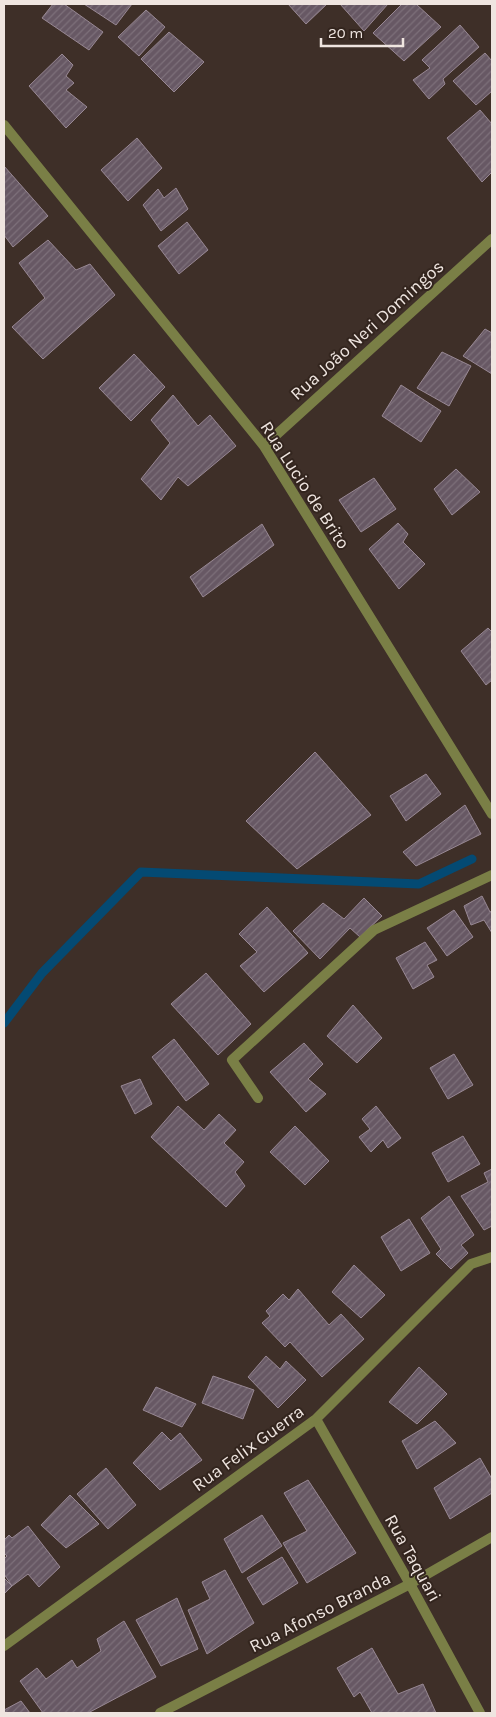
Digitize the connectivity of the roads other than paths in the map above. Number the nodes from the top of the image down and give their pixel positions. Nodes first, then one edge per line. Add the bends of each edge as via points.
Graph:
1 (4, 125) edge
2 (492, 239) edge
3 (264, 446) junction
4 (492, 814) edge
5 (492, 875) edge
6 (258, 1098) dead end
7 (492, 1257) edge
8 (316, 1419) junction
9 (492, 1536) edge
10 (410, 1584) junction
11 (4, 1646) edge
12 (160, 1713) edge
13 (480, 1713) edge

1 - 3 street, Rua Lucio de Brito
2 - 3 street, Rua João Neri Domingos
3 - 4 street, Rua Lucio de Brito
5 - 6 street via 374,930 232,1060
7 - 8 street, Rua Felix Guerra via 471,1264
8 - 10 street, Rua Taquari
8 - 11 street, Rua Felix Guerra
9 - 10 street, Rua Afonso Branda
10 - 12 street, Rua Afonso Branda
10 - 13 street, Rua Taquari

